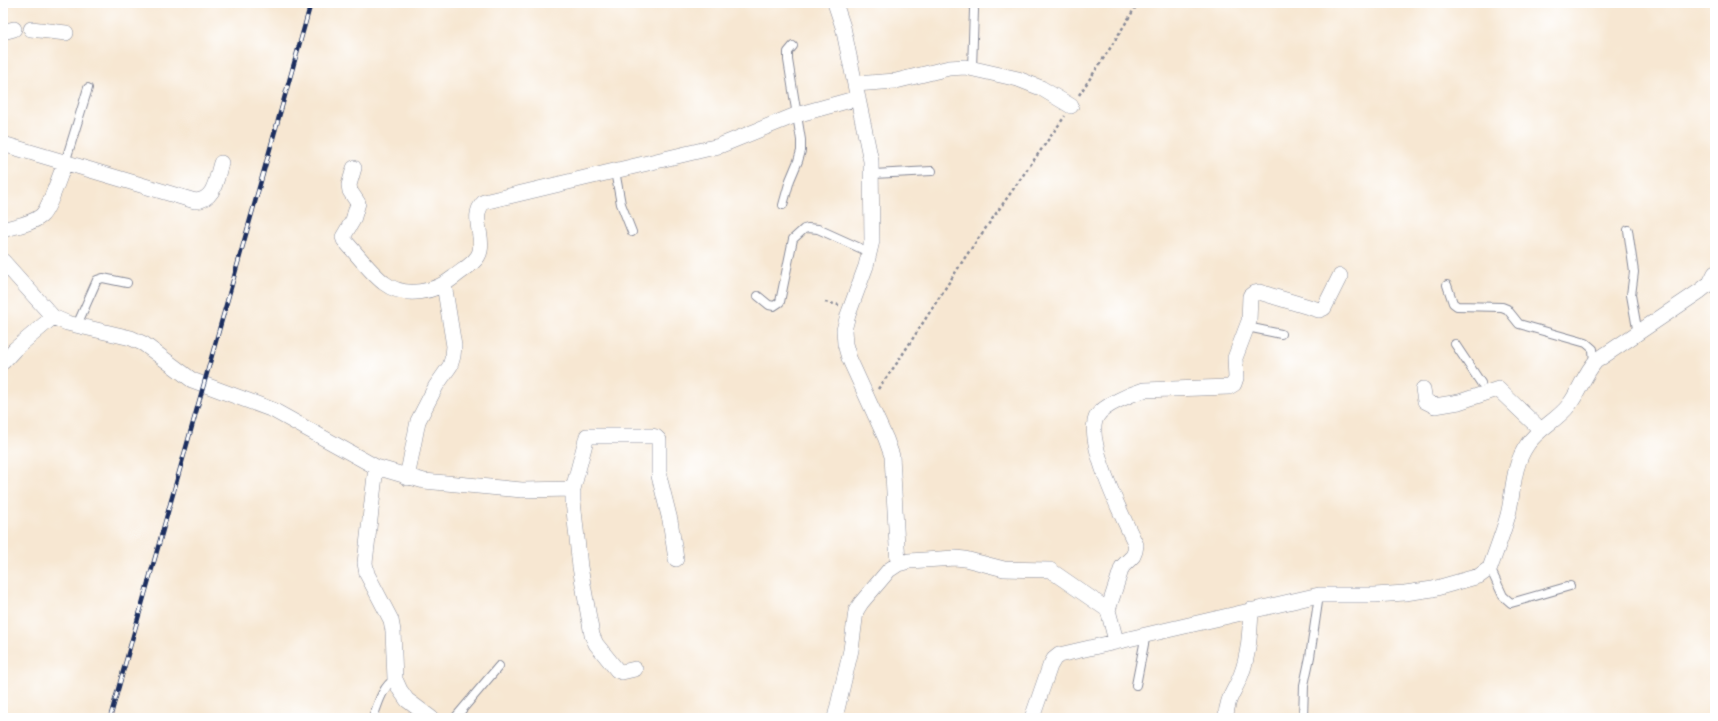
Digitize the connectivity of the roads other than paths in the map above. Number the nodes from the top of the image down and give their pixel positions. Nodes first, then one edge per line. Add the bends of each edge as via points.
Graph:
1 (835, 3) edge
2 (974, 10) dead end
3 (31, 29) dead end
4 (66, 33) dead end
5 (793, 46) dead end
6 (972, 68) junction
7 (88, 88) dead end
8 (857, 91) junction
9 (1072, 106) road end
10 (796, 115) junction
11 (3, 144) edge
12 (65, 163) junction
13 (221, 163) dead end
14 (354, 168) dead end
15 (615, 171) junction
16 (932, 171) dead end
17 (873, 174) junction
18 (782, 205) dead end
19 (3, 230) edge
20 (1628, 230) dead end
21 (632, 232) dead end
22 (870, 253) junction
23 (3, 261) edge
24 (1715, 273) edge
25 (1340, 276) dead end
26 (127, 283) dead end
27 (444, 284) junction
28 (1447, 285) dead end
29 (758, 296) dead end
30 (53, 317) junction
31 (77, 325) junction
32 (1247, 327) junction
33 (1281, 334) dead end
34 (1638, 334) junction
35 (1455, 344) dead end
36 (3, 362) edge
37 (1594, 364) junction
38 (1484, 388) junction
39 (1422, 389) dead end
40 (1540, 429) junction
41 (376, 467) junction
42 (407, 478) junction
43 (573, 489) junction
44 (676, 560) dead end
45 (898, 564) junction
46 (1490, 568) junction
47 (1570, 586) dead end
48 (1319, 595) junction
49 (1108, 610) junction
50 (1251, 610) junction
51 (1146, 634) junction
52 (1116, 641) junction
53 (499, 666) dead end
54 (635, 669) dead end
55 (395, 679) junction
56 (1136, 685) dead end
57 (374, 718) edge
58 (432, 718) edge
59 (455, 718) edge
60 (835, 718) edge
61 (1032, 718) edge
62 (1226, 718) edge
63 (1303, 718) edge

1 - 8 street
2 - 6 lane
3 - 4 street
5 - 10 lane via 788,52
6 - 8 street via 949,68
6 - 9 street via 1018,79 1041,88
7 - 12 lane
8 - 10 street
8 - 17 street
10 - 15 street via 719,146
10 - 18 lane via 801,151
11 - 12 street
12 - 13 street via 195,201 203,200 210,195
12 - 19 street via 42,216
14 - 27 street via 349,185 358,203 344,240 384,283 395,289 420,292
15 - 21 lane via 621,204
15 - 27 street via 484,202 477,212 480,252 477,258
16 - 17 lane
17 - 22 street
20 - 34 lane via 1634,272 1630,295
22 - 29 lane via 818,229 808,228 793,239 780,302 774,306 769,305
22 - 45 street via 844,330 845,344 892,456
23 - 30 street
24 - 34 street via 1700,291
25 - 32 street via 1324,308 1319,310 1262,292 1254,293 1250,296
26 - 31 lane via 103,278 97,280
27 - 42 street via 454,346 453,356 450,366 436,386 418,422
28 - 37 lane via 1456,306 1502,306 1519,324 1586,343 1593,349
30 - 31 street
30 - 36 street via 14,349
31 - 41 street via 131,338 144,344 192,380 279,413
32 - 33 lane
32 - 49 street via 1235,358 1236,378 1234,384 1229,387 1144,390 1108,407 1097,416 1094,432 1106,479 1136,545 1133,556 1122,567
34 - 37 street
35 - 38 lane
37 - 40 street via 1588,370 1570,404
38 - 39 street via 1459,402 1434,406 1424,401
38 - 40 street via 1502,391
40 - 46 street via 1519,460 1513,478 1507,517
41 - 42 street
41 - 55 street via 365,563 367,574 391,620
42 - 43 street via 424,482 522,490
43 - 44 street via 587,436 656,437 659,440 660,486 670,520
43 - 54 street via 580,567 592,636 617,670 622,672
45 - 49 street via 955,558 1009,570 1050,570
45 - 60 street via 889,570 856,611 851,650
46 - 47 lane via 1503,596 1511,603
46 - 48 street via 1480,576 1433,589 1401,593
48 - 50 street
48 - 63 lane via 1304,685
49 - 52 street
50 - 51 street
50 - 62 street via 1250,636 1244,666 1228,701
51 - 52 street
51 - 56 lane
52 - 61 street via 1054,658
53 - 59 lane
55 - 57 lane via 382,694
55 - 58 street via 408,700

